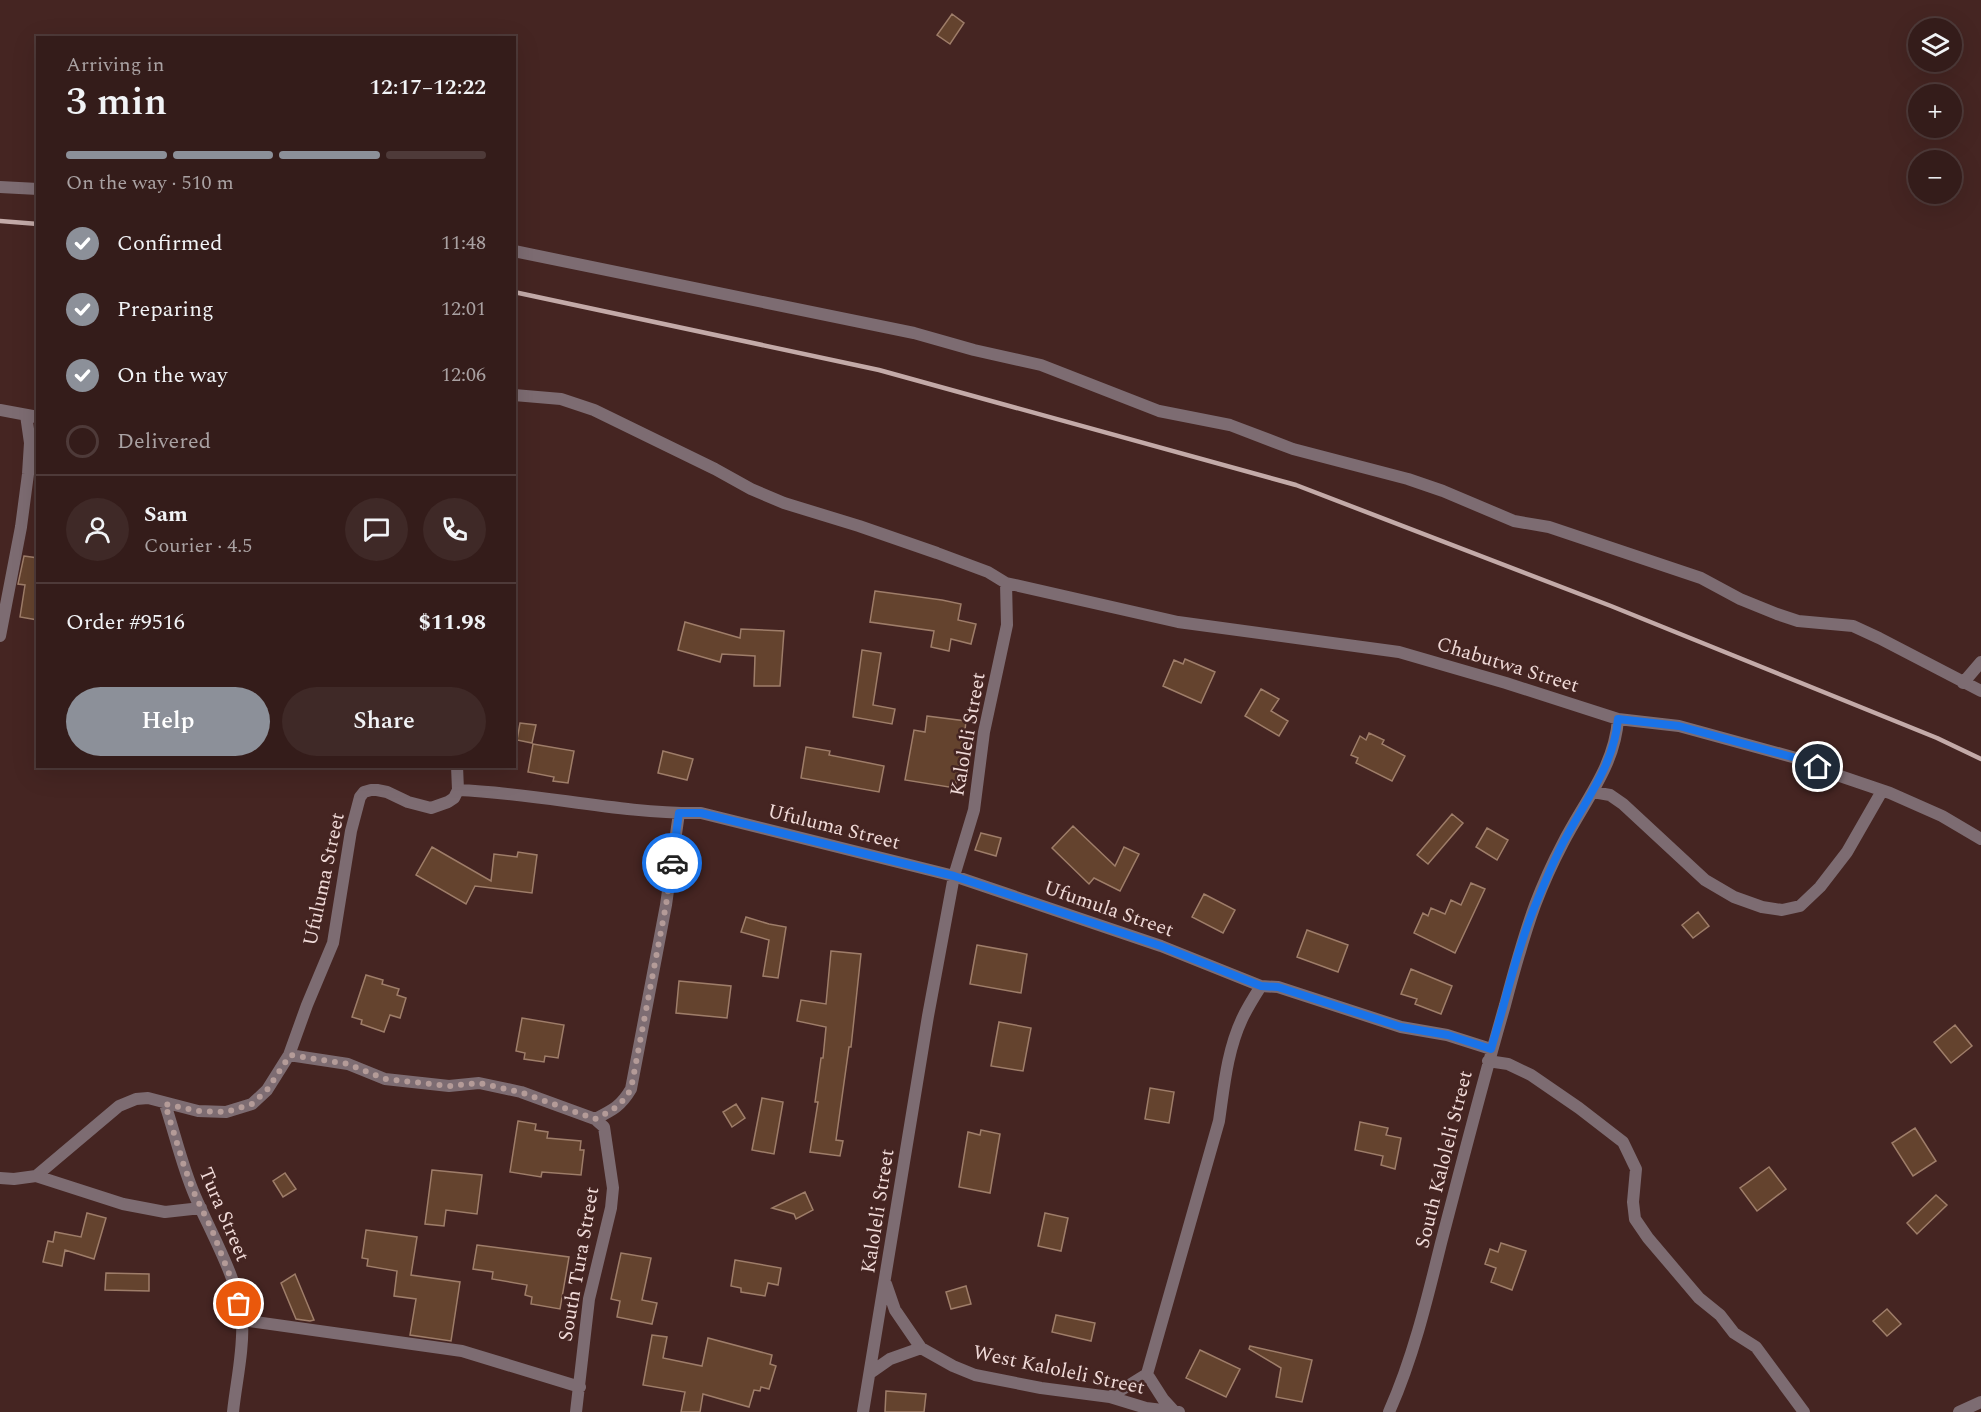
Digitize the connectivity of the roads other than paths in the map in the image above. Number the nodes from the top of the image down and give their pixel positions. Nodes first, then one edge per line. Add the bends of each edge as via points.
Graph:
1 (0, 187) edge
2 (36, 189) edge
3 (516, 251) edge
4 (516, 395) edge
5 (0, 410) edge
6 (32, 416) edge
7 (1006, 583) junction
8 (0, 636) edge
9 (1981, 662) edge
10 (1963, 683) junction
11 (1981, 691) edge
12 (1618, 719) junction
13 (457, 768) edge
14 (458, 790) junction
15 (1882, 791) junction
16 (1593, 792) junction
17 (679, 813) junction
18 (1981, 839) edge
19 (954, 876) junction
20 (1261, 986) junction
21 (290, 1055) junction
22 (1489, 1055) junction
23 (165, 1104) junction
24 (595, 1119) junction
25 (36, 1176) junction
26 (0, 1178) edge
27 (201, 1208) junction
28 (885, 1281) junction
29 (242, 1320) junction
30 (921, 1348) junction
31 (870, 1373) junction
32 (1147, 1374) junction
33 (580, 1387) junction
34 (1110, 1398) junction
35 (1981, 1402) edge
36 (233, 1412) edge
37 (576, 1412) edge
38 (863, 1412) edge
39 (1177, 1412) edge
40 (1389, 1412) edge
41 (1804, 1412) edge
42 (1959, 1412) edge

1 - 2 street
3 - 10 street via 914,333 1041,365 1159,411 1230,425 1293,450 1408,479 1514,521 1549,527 1701,578 1740,599 1798,621 1853,626
4 - 7 street via 561,399 594,410 784,503 937,553
5 - 6 street
6 - 8 street via 21,527
7 - 12 street, Chabutwa Street via 1178,622 1399,651
7 - 19 street, Kaloleli Street via 1007,625 984,732 974,810
9 - 10 street
10 - 11 street
12 - 15 street, Chabutwa Street via 1679,726 1796,758
12 - 16 street, South Kaloleli Street via 1612,753
13 - 14 street
14 - 17 street, Ufuluma Street
14 - 21 street, Ufuluma Street via 448,802 431,808 377,790 364,792 360,797 333,943
15 - 16 street via 1847,852 1820,887 1800,906 1782,910 1734,897 1706,880 1623,804 1610,795
15 - 18 street, Chabutwa Street via 1942,816
16 - 22 street, South Kaloleli Street via 1563,843 1536,903
17 - 19 street, Ufuluma Street via 701,813
17 - 24 street via 631,1089 623,1102
19 - 20 street, Ufumula Street via 1161,946
19 - 28 street, Kaloleli Street
20 - 22 street, Ufumula Street via 1278,987 1401,1027 1448,1035
20 - 32 street via 1232,1047 1217,1132
21 - 23 street, Ufuluma Street via 267,1090 252,1104 226,1112
21 - 24 street via 348,1064 385,1079 449,1086 479,1083 520,1092
22 - 40 street, South Kaloleli Street via 1420,1325
22 - 41 street, Ufumula Street via 1531,1075 1623,1142 1636,1168 1635,1219 1699,1298 1734,1333 1756,1347
23 - 25 street, Ufuluma Street via 148,1098 119,1106
23 - 27 street, Tura Street
24 - 33 street, South Tura Street via 604,1127 613,1188 589,1299
25 - 26 street
25 - 27 street via 165,1212
27 - 29 street, Tura Street via 235,1289
28 - 30 street via 895,1310
28 - 31 street, Kaloleli Street
29 - 33 street via 462,1351
29 - 36 street, Tura Street
30 - 31 street via 890,1359
30 - 34 street, West Kaloleli Street via 975,1375
31 - 38 street, Kaloleli Street
32 - 34 street
32 - 39 street
33 - 37 street, South Tura Street
34 - 39 street, West Kaloleli Street
35 - 42 street

